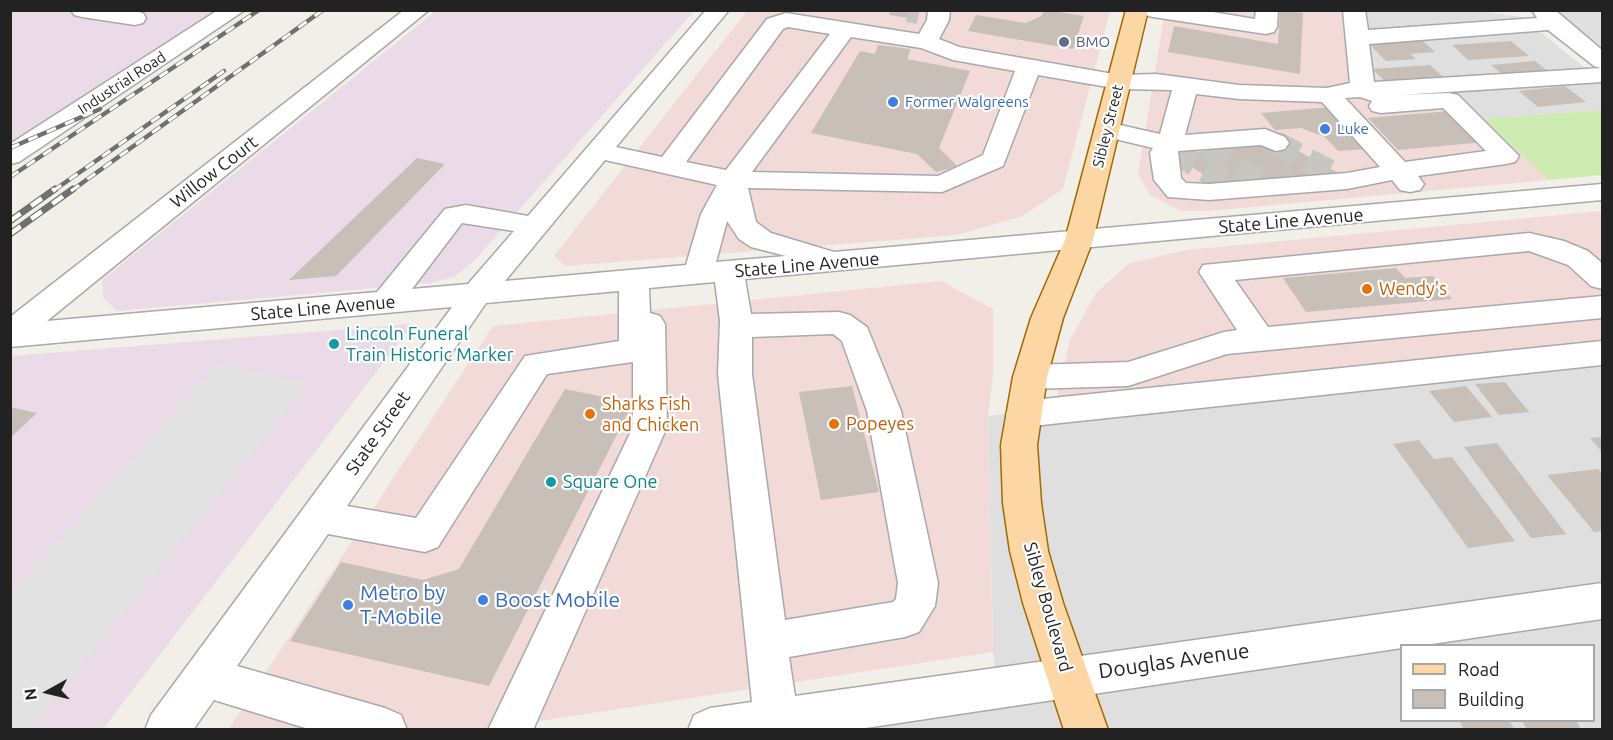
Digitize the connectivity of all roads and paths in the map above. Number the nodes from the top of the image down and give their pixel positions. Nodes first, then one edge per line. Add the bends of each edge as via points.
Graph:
1 (81, 10) edge
2 (234, 10) edge
3 (418, 10) edge
4 (718, 10) edge
5 (1137, 10) edge
6 (1153, 10) edge
7 (1267, 10) edge
8 (1354, 10) edge
9 (932, 13) edge
10 (1191, 13) edge
11 (1544, 14) edge
12 (804, 16) edge
13 (135, 18) dead end
14 (845, 29) junction
15 (1358, 38) junction
16 (926, 42) junction
17 (1602, 61) edge
18 (1029, 66) junction
19 (1602, 75) edge
20 (1119, 82) junction
21 (1186, 85) junction
22 (1363, 90) junction
23 (1239, 92) junction
24 (1336, 102) junction
25 (1402, 104) junction
26 (1107, 130) junction
27 (1182, 147) junction
28 (599, 151) junction
29 (10, 156) edge
30 (669, 166) junction
31 (1398, 171) junction
32 (733, 180) junction
33 (1249, 184) junction
34 (1596, 199) edge
35 (1432, 207) junction
36 (1263, 223) junction
37 (535, 226) junction
38 (1079, 240) junction
39 (844, 261) junction
40 (714, 273) junction
41 (1602, 279) edge
42 (641, 280) junction
43 (477, 294) junction
44 (386, 302) junction
45 (1602, 307) edge
46 (736, 321) junction
47 (10, 335) edge
48 (1259, 339) junction
49 (1602, 353) edge
50 (1026, 396) junction
51 (318, 517) junction
52 (1602, 601) edge
53 (766, 642) junction
54 (1068, 676) junction
55 (205, 677) junction
56 (776, 720) junction
57 (167, 729) edge
58 (385, 729) edge
59 (510, 729) edge
60 (710, 729) edge
61 (1086, 729) edge

1 - 13 street
2 - 29 street, Industrial Road
3 - 47 street, Willow Court
4 - 28 street, State Street
5 - 20 main road, Sibley Street
6 - 10 street
7 - 10 street via 1266,27
8 - 15 street
9 - 16 street
11 - 15 street
11 - 17 street
12 - 14 street
12 - 30 street via 775,24
14 - 16 street
14 - 32 street
15 - 22 street
16 - 18 street via 953,53
18 - 20 street
18 - 32 street via 994,160 942,184
19 - 22 street
20 - 21 street
20 - 26 main road, Sibley Street
21 - 23 street
21 - 27 street
22 - 24 street via 1343,90
22 - 25 street
23 - 24 street
23 - 27 street via 1257,141
24 - 25 street
24 - 31 street
25 - 31 street via 1449,100 1506,156
26 - 27 street
26 - 38 main road, Sibley Street
27 - 33 street via 1162,153 1168,180 1178,190
28 - 30 street
28 - 37 street, State Street
30 - 32 street
31 - 33 street
31 - 35 street
32 - 39 street via 742,223 749,233 761,240
32 - 40 street via 715,214
33 - 36 street
34 - 35 street, State Line Avenue
35 - 36 street, State Line Avenue
36 - 38 street, State Line Avenue
37 - 43 street, State Street
37 - 44 street via 456,214
38 - 39 street, State Line Avenue
38 - 50 main road, Sibley Boulevard via 1047,318
39 - 40 street, State Line Avenue
40 - 42 street, State Line Avenue
40 - 46 street
41 - 48 street via 1578,258 1529,242 1214,272
42 - 43 street, State Line Avenue
42 - 51 street via 635,350 537,364 425,536
42 - 59 street via 650,427
43 - 44 street, State Line Avenue
43 - 51 street, State Street
44 - 47 street, State Line Avenue
45 - 48 street
46 - 53 street via 735,374
46 - 53 street via 756,327 839,323 856,335 884,411 918,583 915,606 905,619
48 - 50 street via 1224,343 1128,374
49 - 50 street
50 - 54 main road, Sibley Boulevard via 1019,445 1029,551
51 - 55 street, State Street
52 - 54 street, Douglas Avenue
53 - 56 street
54 - 56 street, Douglas Avenue
54 - 61 main road, Sibley Boulevard
55 - 57 street, State Street
55 - 58 street
56 - 60 street, Douglas Avenue

